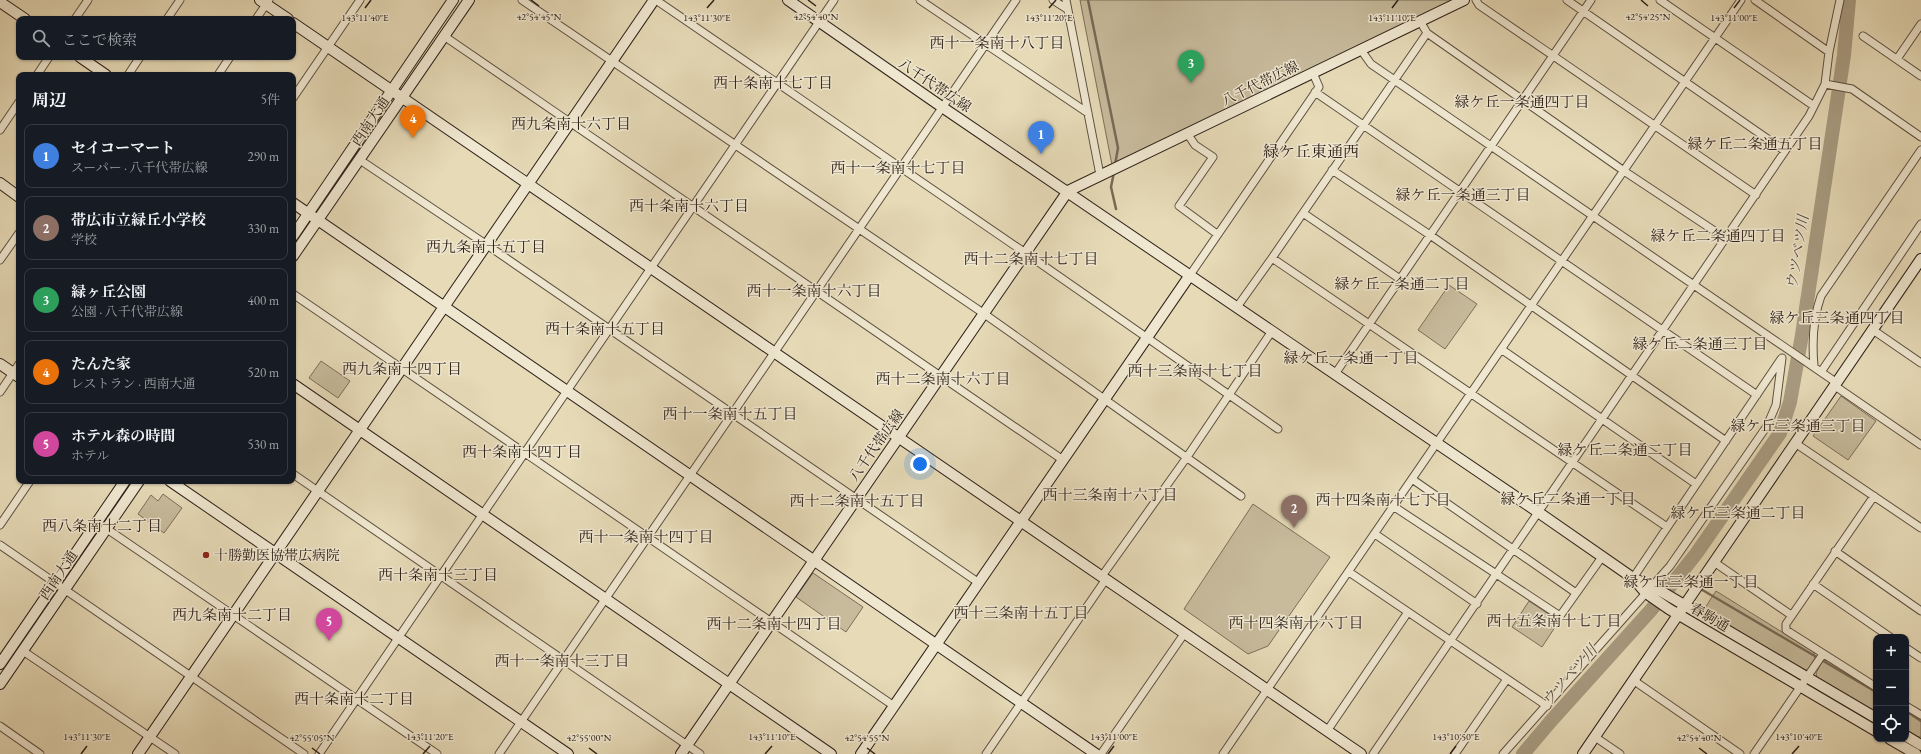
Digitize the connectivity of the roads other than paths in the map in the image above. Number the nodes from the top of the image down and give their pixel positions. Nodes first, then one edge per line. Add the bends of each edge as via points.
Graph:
1 (88, 0) edge
2 (180, 0) edge
3 (360, 0) edge
4 (453, 0) edge
5 (469, 0) edge
6 (522, 0) edge
7 (655, 0) edge
8 (788, 0) edge
9 (834, 0) edge
10 (920, 0) edge
11 (1016, 0) edge
12 (1053, 0) edge
13 (1066, 0) edge
14 (1464, 0) edge
15 (1476, 0) edge
16 (1567, 0) edge
17 (1590, 0) edge
18 (1660, 0) edge
19 (1740, 0) edge
20 (1755, 0) edge
21 (1840, 0) edge
22 (265, 1) edge
23 (0, 2) edge
24 (1068, 9) junction
25 (1583, 11) junction
26 (21, 16) edge
27 (77, 16) edge
28 (169, 16) edge
29 (258, 16) edge
30 (284, 16) edge
31 (1420, 21) junction
32 (820, 22) junction
33 (1921, 24) edge
34 (296, 25) edge
35 (1426, 33) junction
36 (444, 36) junction
37 (1863, 36) dead end
38 (1715, 38) junction
39 (986, 45) junction
40 (328, 47) junction
41 (1361, 50) junction
42 (1829, 52) junction
43 (1552, 56) junction
44 (1897, 59) junction
45 (47, 60) edge
46 (84, 60) edge
47 (138, 60) edge
48 (228, 60) edge
49 (612, 61) junction
50 (39, 72) edge
51 (102, 72) edge
52 (130, 72) edge
53 (220, 72) edge
54 (1313, 73) junction
55 (1921, 76) edge
56 (1394, 79) junction
57 (1685, 82) junction
58 (778, 84) junction
59 (1827, 85) junction
60 (391, 90) junction
61 (1315, 92) junction
62 (296, 94) edge
63 (402, 98) junction
64 (1522, 100) junction
65 (16, 106) edge
66 (1814, 106) junction
67 (942, 107) junction
68 (1088, 113) junction
69 (570, 124) junction
70 (1363, 126) junction
71 (1654, 126) junction
72 (0, 130) edge
73 (1187, 133) junction
74 (1921, 137) edge
75 (736, 145) junction
76 (1491, 145) junction
77 (1921, 150) edge
78 (1785, 151) junction
79 (360, 160) junction
80 (901, 168) junction
81 (1332, 170) junction
82 (1624, 171) junction
83 (1100, 176) junction
84 (0, 183) edge
85 (528, 185) junction
86 (1068, 191) junction
87 (1459, 192) junction
88 (16, 195) edge
89 (1756, 195) junction
90 (296, 205) edge
91 (694, 207) junction
92 (309, 213) junction
93 (1303, 213) junction
94 (1593, 215) junction
95 (319, 220) junction
96 (1921, 224) edge
97 (859, 229) junction
98 (296, 232) edge
99 (1217, 234) junction
100 (1430, 235) junction
101 (16, 237) edge
102 (1725, 238) junction
103 (487, 245) junction
104 (296, 252) edge
105 (1024, 252) junction
106 (1272, 258) junction
107 (1921, 259) edge
108 (0, 260) edge
109 (1561, 260) junction
110 (651, 268) junction
111 (1190, 275) junction
112 (1400, 279) junction
113 (1694, 284) junction
114 (817, 291) junction
115 (296, 296) edge
116 (1531, 306) junction
117 (444, 307) junction
118 (1236, 307) junction
119 (983, 313) junction
120 (1368, 325) junction
121 (609, 330) junction
122 (1662, 330) junction
123 (1873, 330) junction
124 (1272, 331) junction
125 (1147, 337) junction
126 (1501, 349) junction
127 (1789, 350) junction
128 (775, 352) junction
129 (1782, 358) junction
130 (1921, 363) edge
131 (0, 364) edge
132 (1814, 366) junction
133 (402, 369) junction
134 (1821, 372) junction
135 (1334, 374) junction
136 (1632, 374) junction
137 (16, 375) edge
138 (942, 376) junction
139 (1836, 385) junction
140 (296, 386) edge
141 (567, 391) junction
142 (0, 392) edge
143 (1471, 394) junction
144 (1229, 395) junction
145 (1757, 395) junction
146 (1105, 398) junction
147 (732, 414) junction
148 (1602, 418) junction
149 (1278, 429) dead end
150 (359, 430) junction
151 (899, 437) junction
152 (1726, 441) junction
153 (1795, 443) junction
154 (1437, 444) junction
155 (1921, 445) edge
156 (524, 453) junction
157 (1187, 456) junction
158 (1064, 460) junction
159 (1572, 462) junction
160 (296, 476) edge
161 (690, 476) junction
162 (1412, 479) junction
163 (28, 484) edge
164 (123, 484) edge
165 (137, 484) edge
166 (174, 484) edge
167 (1696, 484) junction
168 (318, 491) junction
169 (1241, 496) dead end
170 (1874, 496) junction
171 (856, 499) junction
172 (1393, 506) junction
173 (1538, 512) junction
174 (483, 514) junction
175 (1021, 521) junction
176 (0, 525) edge
177 (1666, 527) junction
178 (1921, 528) edge
179 (107, 529) junction
180 (1375, 534) junction
181 (648, 537) junction
182 (0, 545) edge
183 (1514, 549) junction
184 (1835, 551) junction
185 (274, 553) junction
186 (1602, 557) junction
187 (813, 560) junction
188 (1714, 562) junction
189 (1349, 572) junction
190 (442, 575) junction
191 (1497, 575) junction
192 (1104, 578) junction
193 (1632, 578) junction
194 (979, 583) junction
195 (55, 584) junction
196 (1813, 584) junction
197 (64, 590) junction
198 (1652, 591) junction
199 (1576, 593) junction
200 (606, 600) junction
201 (1476, 604) junction
202 (1677, 608) junction
203 (1921, 611) edge
204 (1408, 612) junction
205 (233, 615) junction
206 (1791, 615) junction
207 (772, 622) junction
208 (1184, 634) junction
209 (1886, 634) edge
210 (399, 638) junction
211 (1451, 641) junction
212 (936, 645) junction
213 (1909, 650) edge
214 (22, 651) junction
215 (1823, 654) junction
216 (1921, 658) edge
217 (563, 661) junction
218 (0, 664) edge
219 (191, 676) junction
220 (1806, 678) junction
221 (1507, 679) junction
222 (1633, 680) junction
223 (730, 683) junction
224 (0, 684) edge
225 (1873, 685) edge
226 (1800, 686) junction
227 (1267, 690) junction
228 (356, 698) junction
229 (1021, 702) junction
230 (894, 706) junction
231 (1548, 706) junction
232 (1909, 708) edge
233 (1921, 715) edge
234 (1873, 716) edge
235 (522, 722) junction
236 (0, 726) edge
237 (1873, 729) edge
238 (1327, 731) junction
239 (150, 737) junction
240 (1595, 737) junction
241 (1909, 738) edge
242 (1895, 742) edge
243 (687, 745) junction
244 (1921, 745) edge
245 (1921, 749) edge
246 (40, 754) edge
247 (138, 754) edge
248 (174, 754) edge
249 (304, 754) edge
250 (319, 754) edge
251 (437, 754) edge
252 (500, 754) edge
253 (568, 754) edge
254 (681, 754) edge
255 (700, 754) edge
256 (832, 754) edge
257 (861, 754) edge
258 (986, 754) edge
259 (1096, 754) edge
260 (1101, 754) edge
261 (1223, 754) edge
262 (1360, 754) edge
263 (1373, 754) edge
264 (1455, 754) edge
265 (1503, 754) edge
266 (1583, 754) edge
267 (1620, 754) edge
268 (1740, 754) edge
269 (1754, 754) edge
270 (1917, 754) edge

1 - 27 street
2 - 28 street
3 - 40 street
4 - 60 street, 西南大通
5 - 36 street, 西南大通
6 - 49 street
7 - 49 street
7 - 58 street
8 - 32 street, 八千代帯広線
9 - 32 street
10 - 39 street
11 - 39 street
12 - 24 street
13 - 24 street
14 - 31 street, 八千代帯広線
15 - 43 street via 1478,5
16 - 25 street
17 - 25 street
18 - 38 street
19 - 38 street
20 - 42 street
21 - 42 street
22 - 29 street
22 - 30 street
23 - 26 street
24 - 68 street
25 - 43 street
25 - 57 street
31 - 35 street
31 - 41 street, 八千代帯広線
32 - 58 street
32 - 67 street, 八千代帯広線
33 - 44 street
34 - 40 street
35 - 56 street
35 - 64 street
36 - 63 street, 西南大通
36 - 69 street
37 - 44 street
38 - 57 street
38 - 66 street
39 - 67 street
39 - 68 street
40 - 60 street
40 - 62 street
41 - 54 street, 八千代帯広線
41 - 56 street via 1371,64
42 - 59 street
43 - 64 street
43 - 71 street
44 - 55 street
45 - 50 street
46 - 51 street
47 - 52 street
48 - 53 street
49 - 69 street
49 - 75 street
54 - 61 street via 1319,87
54 - 73 street, 八千代帯広線
56 - 70 street
56 - 76 street
57 - 71 street
57 - 78 street
58 - 75 street
58 - 80 street
59 - 66 street
59 - 74 street via 1848,89
60 - 63 street
60 - 92 street, 西南大通
61 - 70 street
61 - 99 street
63 - 79 street, 西南大通
63 - 85 street
64 - 76 street
64 - 82 street
65 - 72 street
66 - 78 street
67 - 80 street
67 - 86 street, 八千代帯広線
68 - 83 street
69 - 85 street
69 - 91 street
70 - 81 street
70 - 87 street
71 - 82 street
71 - 89 street
73 - 83 street, 八千代帯広線
73 - 99 street via 1195,144 1213,157 1179,206
75 - 91 street
75 - 97 street
76 - 87 street
76 - 94 street
77 - 132 street via 1822,296 1812,344
78 - 89 street
79 - 95 street, 西南大通
79 - 103 street
80 - 97 street
80 - 105 street
81 - 93 street
81 - 100 street
82 - 94 street
82 - 102 street
83 - 86 street, 八千代帯広線
84 - 88 street
85 - 103 street
85 - 110 street
86 - 105 street, 八千代帯広線
86 - 111 street, 春駒通
87 - 100 street
87 - 109 street
89 - 102 street
90 - 92 street
91 - 110 street
91 - 114 street
92 - 95 street
92 - 98 street, 西南大通
93 - 106 street
93 - 112 street
94 - 109 street
94 - 113 street
95 - 104 street, 西南大通
95 - 117 street
96 - 134 street
97 - 114 street
97 - 119 street
99 - 111 street
100 - 112 street
100 - 116 street
101 - 108 street
102 - 113 street
103 - 117 street
103 - 121 street
105 - 119 street, 八千代帯広線
105 - 125 street
106 - 118 street
106 - 120 street
107 - 123 street
109 - 116 street
109 - 122 street
110 - 121 street
110 - 128 street
111 - 118 street, 春駒通
111 - 125 street
112 - 120 street
113 - 122 street
113 - 127 street
114 - 128 street
114 - 138 street
115 - 133 street
116 - 126 street
116 - 136 street
117 - 133 street
117 - 141 street
118 - 124 street, 春駒通
119 - 138 street, 八千代帯広線
119 - 146 street
120 - 135 street
120 - 143 street
121 - 141 street
121 - 147 street
122 - 136 street
122 - 145 street
123 - 130 street
123 - 139 street
124 - 135 street, 春駒通
124 - 144 street
125 - 144 street
125 - 146 street
126 - 143 street
126 - 148 street
127 - 129 street
127 - 132 street
128 - 147 street
128 - 151 street
129 - 145 street
129 - 198 street via 1776,405 1767,426
131 - 137 street
132 - 134 street
133 - 150 street
133 - 156 street
134 - 139 street
135 - 154 street, 春駒通
136 - 148 street
136 - 152 street
137 - 142 street
138 - 151 street, 八千代帯広線
138 - 158 street
139 - 153 street
139 - 155 street
140 - 150 street
141 - 156 street
141 - 161 street
143 - 154 street
143 - 159 street
144 - 149 street
144 - 157 street
145 - 152 street
146 - 157 street
146 - 158 street
147 - 161 street
147 - 171 street
148 - 159 street
148 - 167 street
150 - 168 street
150 - 174 street
151 - 171 street, 八千代帯広線
151 - 175 street
152 - 167 street
153 - 170 street
153 - 188 street
154 - 162 street
154 - 173 street, 春駒通
156 - 174 street
156 - 181 street
157 - 169 street
157 - 192 street
158 - 175 street
159 - 173 street
159 - 177 street
160 - 168 street
161 - 181 street
161 - 187 street
162 - 172 street
162 - 183 street
163 - 176 street
164 - 195 street, 西南大通
165 - 179 street, 西南大通
166 - 185 street
167 - 177 street
168 - 185 street
168 - 190 street
170 - 178 street
170 - 184 street
171 - 187 street, 八千代帯広線
171 - 194 street
172 - 180 street
172 - 191 street
173 - 183 street
173 - 186 street, 春駒通
174 - 190 street
174 - 200 street
175 - 192 street
175 - 194 street
177 - 193 street
179 - 197 street, 西南大通
179 - 205 street
180 - 189 street
180 - 201 street
181 - 200 street
181 - 207 street
182 - 195 street
183 - 191 street
183 - 199 street
184 - 196 street
184 - 203 street
185 - 205 street
185 - 210 street
186 - 193 street, 春駒通
186 - 199 street
187 - 207 street, 八千代帯広線
187 - 212 street
188 - 202 street
188 - 206 street
189 - 204 street
189 - 227 street
190 - 210 street
190 - 217 street
191 - 199 street via 1560,616
191 - 201 street
192 - 208 street
192 - 229 street
193 - 198 street, 春駒通
194 - 212 street
195 - 197 street
195 - 218 street, 西南大通
196 - 206 street
196 - 209 street
197 - 214 street, 西南大通
197 - 219 street
198 - 202 street, 春駒通
198 - 231 street
200 - 217 street
200 - 223 street
201 - 211 street
202 - 220 street, 春駒通
202 - 222 street
202 - 226 street, 春駒通
204 - 211 street
204 - 238 street
205 - 219 street
205 - 228 street
206 - 215 street via 1786,630
207 - 223 street, 八千代帯広線
207 - 230 street
208 - 227 street
208 - 260 street
210 - 228 street
210 - 235 street
211 - 221 street
211 - 263 street
212 - 229 street
212 - 230 street
213 - 216 street
214 - 224 street, 西南大通
214 - 239 street
215 - 220 street
215 - 225 street
217 - 235 street
217 - 243 street
219 - 239 street
219 - 249 street
220 - 226 street
220 - 234 street, 春駒通
221 - 231 street
221 - 264 street
222 - 240 street
222 - 268 street
223 - 243 street, 八千代帯広線
223 - 256 street
226 - 237 street, 春駒通
226 - 269 street
227 - 238 street
227 - 261 street
228 - 250 street
228 - 251 street
229 - 258 street
229 - 259 street
230 - 257 street
231 - 265 street
232 - 233 street
235 - 252 street
235 - 253 street
236 - 246 street
238 - 262 street
239 - 247 street
239 - 248 street
240 - 266 street
240 - 267 street
241 - 244 street
242 - 270 street
243 - 254 street, 八千代帯広線
243 - 255 street
245 - 270 street

